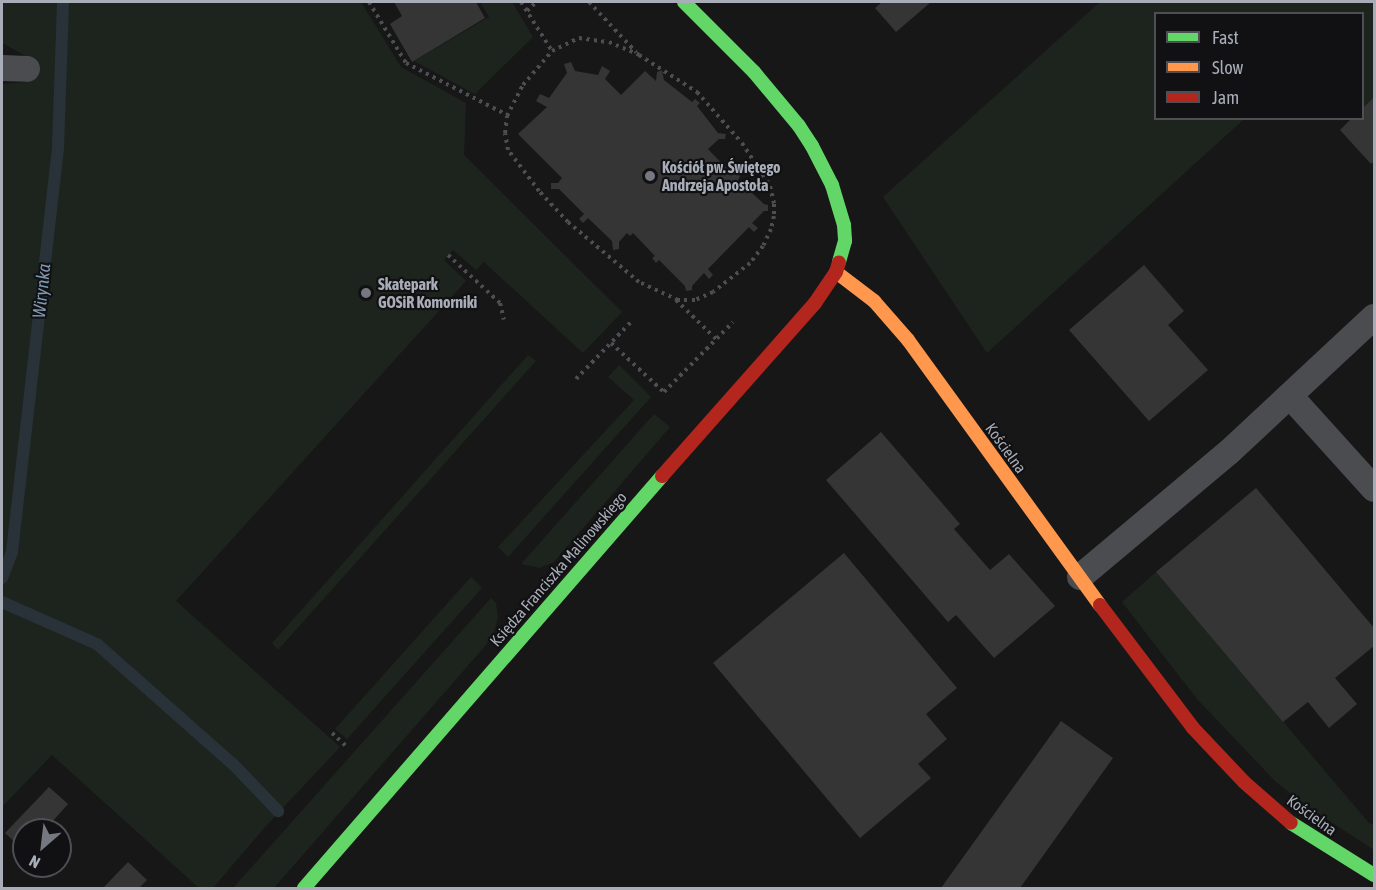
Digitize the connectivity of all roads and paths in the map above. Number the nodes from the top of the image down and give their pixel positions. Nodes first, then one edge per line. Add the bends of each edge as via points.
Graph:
1 (369, 2) edge
2 (521, 2) edge
3 (536, 2) edge
4 (589, 2) edge
5 (684, 2) edge
6 (527, 11) junction
7 (552, 51) junction
8 (639, 55) junction
9 (507, 116) junction
10 (448, 255) dead end
11 (836, 272) junction
12 (675, 299) junction
13 (1374, 317) edge
14 (504, 320) dead end
15 (630, 322) dead end
16 (734, 322) dead end
17 (716, 339) junction
18 (611, 343) junction
19 (576, 379) dead end
20 (1290, 396) junction
21 (1374, 489) edge
22 (1080, 577) junction
23 (332, 733) dead end
24 (348, 748) dead end
25 (1374, 875) edge
26 (304, 888) edge

1 - 9 path via 406,63
2 - 6 path
3 - 6 path
4 - 8 path
5 - 11 street via 760,80 812,146 832,185 844,225 845,241
6 - 7 path
7 - 8 path via 579,38 609,42
7 - 9 path via 523,85
8 - 12 path via 697,92 723,120 770,186 774,204 771,229 750,263 713,292 695,300
9 - 12 path via 508,150 539,191 618,266
10 - 14 path via 500,303
11 - 22 street, Kościelna via 874,301 908,340
11 - 26 street, Księdza Franciszka Malinowskiego via 815,303
12 - 17 path
13 - 20 lane
15 - 18 path
16 - 17 path
17 - 18 path via 664,392
18 - 19 path
20 - 21 lane
20 - 22 lane
22 - 25 street, Kościelna via 1168,697 1219,758 1289,822
23 - 24 path

